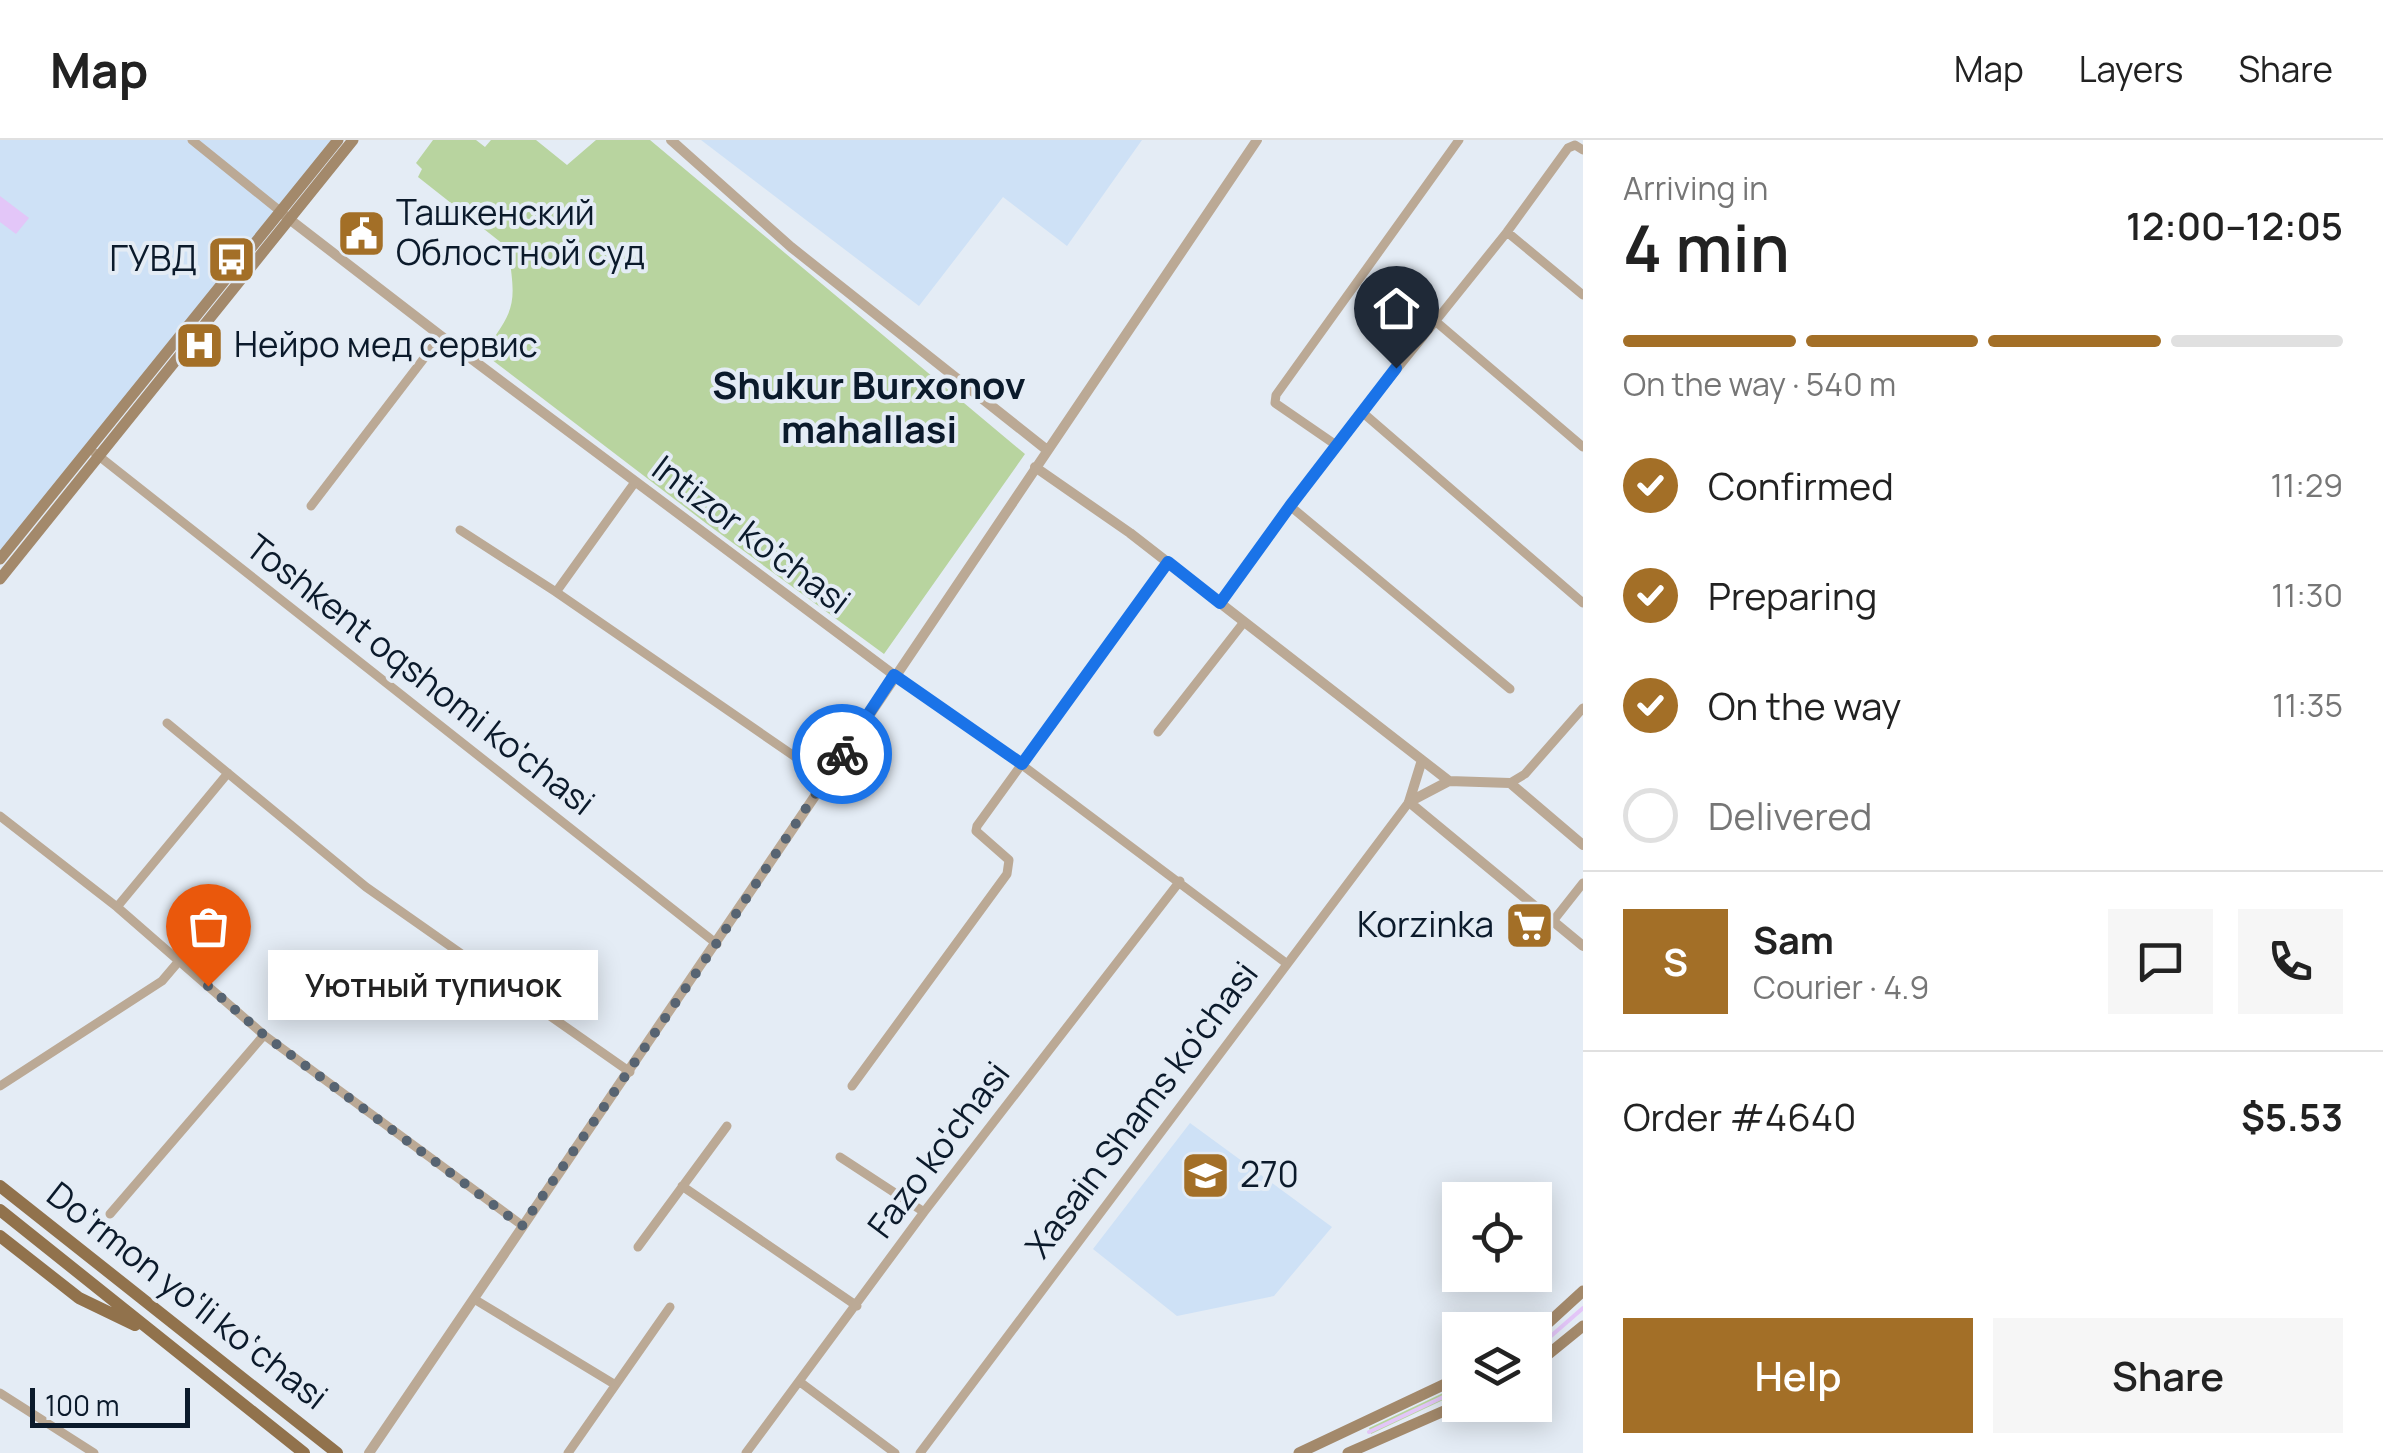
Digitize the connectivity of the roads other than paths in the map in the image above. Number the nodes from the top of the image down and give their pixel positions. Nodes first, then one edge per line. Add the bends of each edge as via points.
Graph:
1 (192, 140) edge
2 (338, 140) edge
3 (353, 140) edge
4 (671, 140) edge
5 (1257, 140) edge
6 (1459, 140) edge
7 (1579, 148) edge
8 (285, 215) junction
9 (1507, 232) junction
10 (1583, 294) edge
11 (1434, 320) junction
12 (440, 336) junction
13 (1362, 412) junction
14 (1336, 446) junction
15 (1583, 447) edge
16 (1047, 450) junction
17 (94, 452) junction
18 (1035, 467) junction
19 (634, 482) junction
20 (311, 506) dead end
21 (1290, 506) junction
22 (460, 530) dead end
23 (0, 559) edge
24 (1168, 562) junction
25 (0, 579) edge
26 (556, 592) junction
27 (1220, 603) junction
28 (1583, 603) edge
29 (1244, 622) junction
30 (894, 675) junction
31 (1510, 689) dead end
32 (1583, 708) edge
33 (166, 723) dead end
34 (1158, 732) dead end
35 (1422, 760) junction
36 (1022, 764) junction
37 (228, 773) junction
38 (826, 778) junction
39 (1449, 781) junction
40 (1510, 783) junction
41 (1409, 802) junction
42 (0, 816) edge
43 (1583, 845) edge
44 (1180, 881) junction
45 (1583, 883) edge
46 (116, 907) junction
47 (1553, 920) junction
48 (716, 944) junction
49 (1583, 946) edge
50 (179, 961) junction
51 (1286, 963) junction
52 (264, 1035) junction
53 (630, 1072) junction
54 (0, 1086) edge
55 (852, 1086) dead end
56 (727, 1126) dead end
57 (840, 1158) dead end
58 (0, 1186) edge
59 (682, 1186) junction
60 (0, 1210) edge
61 (924, 1212) junction
62 (110, 1214) dead end
63 (522, 1226) junction
64 (0, 1236) edge
65 (638, 1247) dead end
66 (1583, 1291) edge
67 (474, 1298) junction
68 (857, 1306) junction
69 (670, 1308) dead end
70 (1552, 1319) edge
71 (1583, 1326) edge
72 (156, 1336) junction
73 (1552, 1351) edge
74 (800, 1382) junction
75 (614, 1384) junction
76 (1442, 1385) edge
77 (0, 1392) edge
78 (1442, 1412) edge
79 (1348, 1429) junction
80 (1353, 1451) edge
81 (94, 1453) edge
82 (304, 1453) edge
83 (338, 1453) edge
84 (369, 1453) edge
85 (568, 1453) edge
86 (746, 1453) edge
87 (894, 1453) edge
88 (920, 1453) edge
89 (1298, 1453) edge

1 - 8 street, Intizor ko'chasi
2 - 8 main road
3 - 8 main road
4 - 16 street via 792,247
5 - 16 street
6 - 14 street via 1274,400
7 - 9 street via 1568,148
8 - 12 street, Intizor ko'chasi
8 - 17 main road
9 - 10 street
9 - 11 street
11 - 13 street
11 - 15 street
12 - 19 street, Intizor ko'chasi
12 - 20 street
13 - 14 street
13 - 28 street
14 - 21 street
16 - 18 street
17 - 23 main road
17 - 25 main road
17 - 48 street, Toshkent oqshomi ko'chasi
18 - 24 street
18 - 30 street
19 - 26 street
19 - 30 street, Intizor ko'chasi
21 - 27 street
21 - 31 street
22 - 26 street
24 - 27 street
24 - 36 street
26 - 38 street
27 - 29 street
29 - 34 street
29 - 35 street
30 - 36 street, Intizor ko'chasi
30 - 38 street
32 - 40 street
33 - 37 street
35 - 39 street
35 - 41 street
36 - 44 street, Intizor ko'chasi
36 - 55 street via 976,831 1009,860 1007,874
37 - 46 street
37 - 53 street via 366,887
38 - 48 street
39 - 40 street
39 - 41 street
40 - 43 street
41 - 47 street
41 - 51 street, Xasain Shams ko'chasi
42 - 46 street
44 - 51 street, Intizor ko'chasi
44 - 61 street, Fazo ko'chasi
45 - 47 street
46 - 50 street
47 - 49 street
48 - 53 street
50 - 52 street
50 - 54 street via 162,982
51 - 88 street, Xasain Shams ko'chasi
52 - 62 street
52 - 63 street
53 - 63 street
56 - 59 street
57 - 61 street
58 - 83 main road, Do‘rmon yo‘li ko‘chasi
59 - 65 street
59 - 68 street
60 - 72 main road, Do‘rmon yo‘li ko‘chasi
61 - 68 street, Fazo ko'chasi
63 - 67 street
64 - 72 main road via 79,1298
66 - 70 main road
67 - 75 street
67 - 84 street
68 - 74 street, Fazo ko'chasi
69 - 75 street
71 - 73 main road
72 - 82 main road, Do‘rmon yo‘li ko‘chasi
74 - 86 street, Fazo ko'chasi
74 - 87 street
75 - 85 street
76 - 79 main road
77 - 81 street
78 - 80 main road
79 - 80 main road
79 - 89 main road

